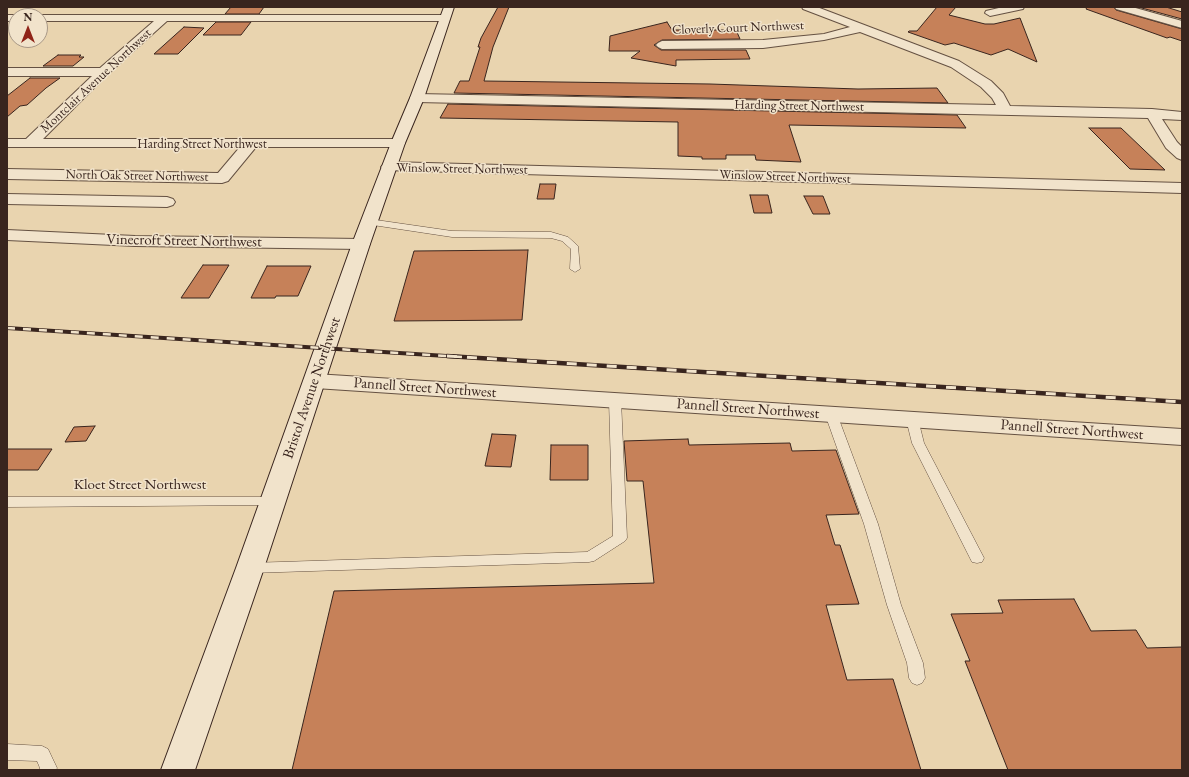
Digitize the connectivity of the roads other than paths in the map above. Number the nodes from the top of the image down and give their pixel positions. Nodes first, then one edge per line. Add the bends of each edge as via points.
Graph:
1 (807, 7) edge
2 (1019, 7) edge
3 (1120, 7) edge
4 (447, 12) edge
5 (990, 13) dead end
6 (48, 18) edge
7 (164, 18) junction
8 (1182, 25) edge
9 (861, 28) junction
10 (662, 45) dead end
11 (7, 72) edge
12 (103, 72) junction
13 (417, 98) junction
14 (1005, 110) junction
15 (1152, 113) junction
16 (1182, 116) edge
17 (398, 143) junction
18 (7, 144) edge
19 (29, 144) junction
20 (251, 144) junction
21 (1182, 155) edge
22 (389, 168) junction
23 (7, 174) edge
24 (184, 177) junction
25 (1182, 188) edge
26 (7, 198) edge
27 (365, 233) junction
28 (7, 235) edge
29 (575, 269) dead end
30 (315, 381) junction
31 (615, 400) junction
32 (831, 414) junction
33 (912, 419) junction
34 (1182, 437) edge
35 (272, 501) junction
36 (7, 502) edge
37 (977, 558) dead end
38 (250, 568) junction
39 (917, 678) dead end
40 (7, 752) edge
41 (48, 770) edge
42 (178, 770) edge

1 - 9 street
2 - 5 street
3 - 8 street
4 - 7 street
4 - 13 street, Bristol Avenue Northwest
6 - 7 street
7 - 12 street, Montclair Avenue Northwest
9 - 10 street, Cloverly Court Northwest via 810,39 769,43
9 - 14 street via 955,64 986,84 998,96
11 - 12 street
12 - 19 street, Montclair Avenue Northwest
13 - 14 street, Harding Street Northwest
13 - 17 street, Bristol Avenue Northwest
14 - 15 street, Harding Street Northwest
15 - 16 street, Harding Street Northwest
15 - 21 street via 1171,145
17 - 20 street, Harding Street Northwest
17 - 22 street, Bristol Avenue Northwest
18 - 19 street, Harding Street Northwest
19 - 20 street, Harding Street Northwest
20 - 24 street, North Oak Street Northwest via 222,178
22 - 25 street, Winslow Street Northwest
22 - 27 street, Bristol Avenue Northwest
23 - 24 street, North Oak Street Northwest
24 - 26 street via 163,207
27 - 28 street, Vinecroft Street Northwest via 135,241
27 - 29 lane via 550,235 565,239 575,248
27 - 30 street, Bristol Avenue Northwest
30 - 31 street, Pannell Street Northwest
30 - 35 street, Bristol Avenue Northwest
31 - 32 street, Pannell Street Northwest
31 - 38 lane via 620,538 589,557
32 - 33 street, Pannell Street Northwest
32 - 39 lane via 871,524
33 - 34 street, Pannell Street Northwest
33 - 37 lane via 918,443
35 - 36 lane, Kloet Street Northwest
35 - 38 street, Bristol Avenue Northwest
38 - 42 street, Bristol Avenue Northwest
40 - 41 lane via 42,754

